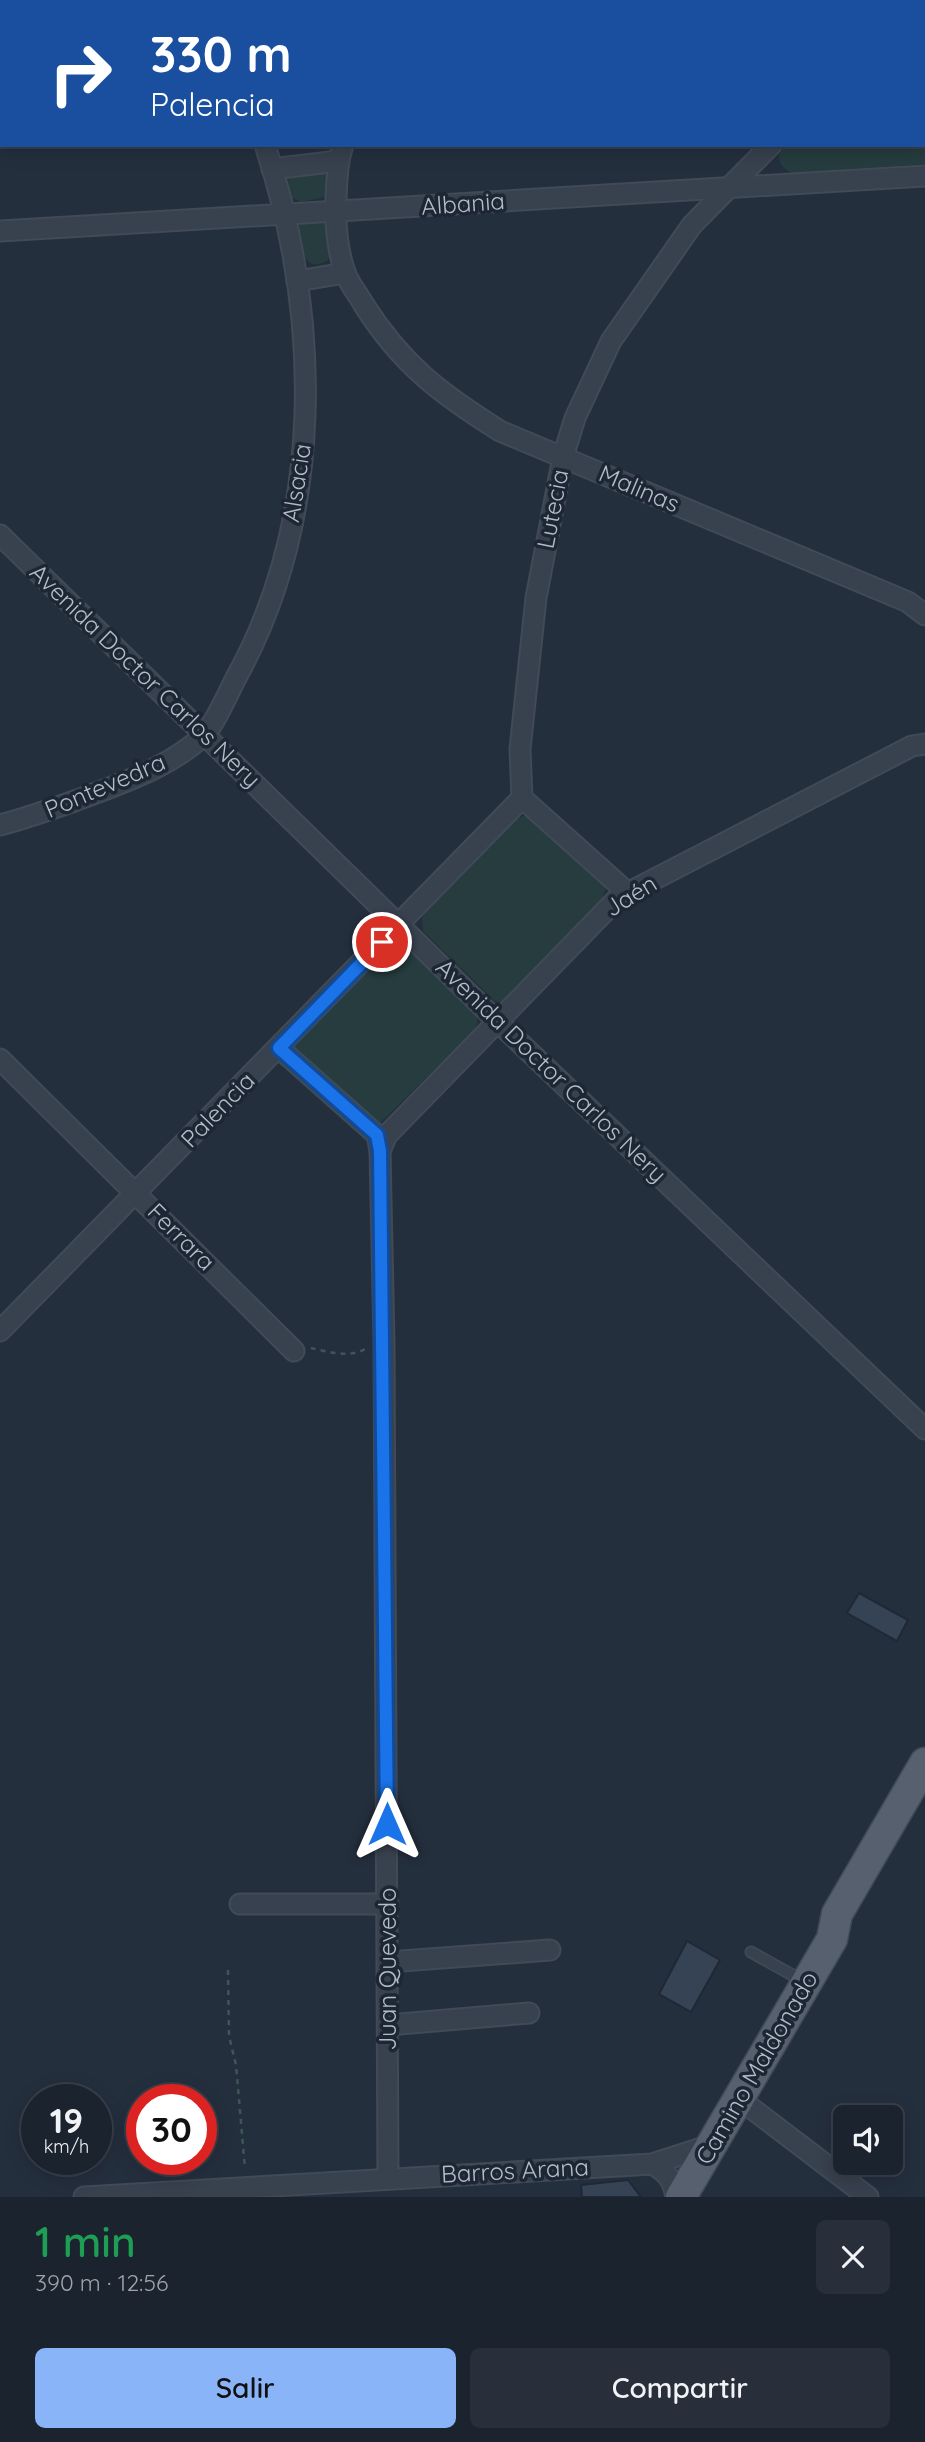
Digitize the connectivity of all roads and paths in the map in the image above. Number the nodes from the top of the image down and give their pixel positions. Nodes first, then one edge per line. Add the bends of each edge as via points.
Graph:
1 (266, 147) edge
2 (769, 147) edge
3 (340, 153) edge
4 (272, 169) junction
5 (925, 176) edge
6 (728, 188) junction
7 (336, 212) junction
8 (285, 215) junction
9 (0, 231) edge
10 (345, 273) junction
11 (297, 281) junction
12 (563, 457) junction
13 (0, 535) edge
14 (917, 603) edge
15 (925, 615) edge
16 (925, 729) edge
17 (205, 735) junction
18 (918, 745) edge
19 (522, 797) junction
20 (0, 825) edge
21 (628, 892) junction
22 (399, 924) junction
23 (498, 1021) junction
24 (279, 1048) junction
25 (0, 1059) edge
26 (380, 1151) junction
27 (137, 1193) junction
28 (0, 1331) edge
29 (384, 1343) junction
30 (294, 1351) joint
31 (925, 1429) edge
32 (925, 1763) edge
33 (925, 1801) edge
34 (240, 1904) dead end
35 (388, 1904) junction
36 (832, 1939) junction
37 (550, 1950) dead end
38 (751, 1952) dead end
39 (388, 1962) junction
40 (228, 1970) dead end
41 (806, 1983) junction
42 (529, 2013) dead end
43 (388, 2025) junction
44 (738, 2098) junction
45 (711, 2146) junction
46 (652, 2164) junction
47 (388, 2179) junction
48 (246, 2187) junction
49 (84, 2197) edge
50 (676, 2197) edge
51 (681, 2197) edge
52 (868, 2197) edge

1 - 4 street, Alsacia
2 - 6 street, Lutecia
3 - 4 street
3 - 7 street
4 - 8 street, Alsacia
5 - 6 street, Albania
6 - 7 street, Albania
6 - 12 street, Lutecia via 692,225 611,341 575,418
7 - 8 street, Albania
7 - 10 street, Malinas
8 - 9 street, Albania
8 - 11 street, Alsacia
10 - 11 street
10 - 12 street, Malinas via 380,331 409,365 500,431
11 - 17 street, Alsacia via 302,307 305,429 295,510 276,587 246,660
12 - 14 street, Malinas
12 - 19 street, Lutecia via 534,611 520,749
13 - 17 street, Avenida Doctor Carlos Nery
14 - 15 street, Malinas
16 - 18 street, Jaén
17 - 20 street, Pontevedra via 144,774
17 - 22 street, Avenida Doctor Carlos Nery
18 - 21 street, Jaén
19 - 21 street
19 - 22 street, Palencia
21 - 23 street, Jaén via 604,910
22 - 23 street, Avenida Doctor Carlos Nery
22 - 24 street, Palencia
23 - 26 street, Jaén via 387,1135
23 - 31 street, Avenida Doctor Carlos Nery
24 - 26 street, Juan Quevedo via 377,1135
24 - 27 street, Palencia
25 - 27 street, Ferrara
26 - 29 street, Juan Quevedo
27 - 28 street, Palencia
27 - 30 street, Ferrara
29 - 30 path via 359,1353 306,1347
29 - 35 street, Juan Quevedo
32 - 36 main road, Camino Maldonado via 837,1914
33 - 36 main road, Camino Maldonado via 853,1924
34 - 35 street
35 - 39 street, Juan Quevedo
36 - 41 main road, Camino Maldonado
37 - 39 street
38 - 41 lane
39 - 43 street, Juan Quevedo
40 - 48 path via 229,2036 236,2065
41 - 44 main road, Camino Maldonado
42 - 43 street
43 - 47 street, Juan Quevedo
44 - 45 main road, Camino Maldonado
44 - 52 street
45 - 46 street, Barros Arana
45 - 51 main road, Camino Maldonado
46 - 47 street, Barros Arana
46 - 50 street via 668,2175
47 - 48 street, Barros Arana
48 - 49 street, Barros Arana

